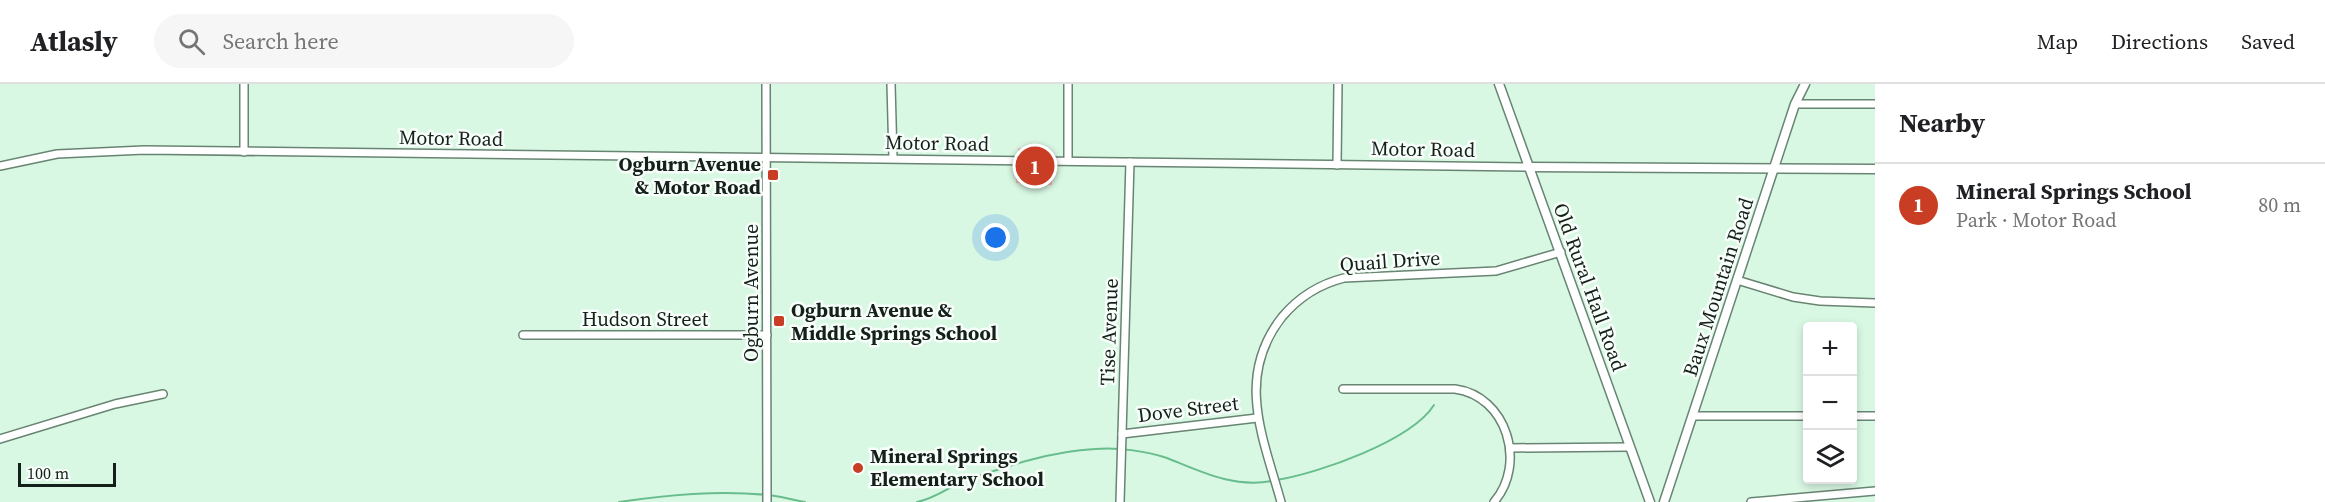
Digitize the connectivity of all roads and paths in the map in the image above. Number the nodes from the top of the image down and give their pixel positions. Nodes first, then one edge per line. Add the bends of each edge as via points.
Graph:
1 (244, 84) edge
2 (766, 84) edge
3 (891, 84) edge
4 (1068, 84) edge
5 (1338, 84) edge
6 (1499, 84) edge
7 (1805, 84) edge
8 (1795, 104) junction
9 (1875, 104) edge
10 (244, 152) junction
11 (893, 158) junction
12 (767, 159) junction
13 (1068, 161) junction
14 (1130, 162) junction
15 (1337, 165) junction
16 (0, 166) edge
17 (1530, 167) junction
18 (1774, 168) junction
19 (1875, 170) edge
20 (1561, 252) junction
21 (1737, 280) junction
22 (1875, 303) edge
23 (523, 335) dead end
24 (767, 335) junction
25 (1343, 389) dead end
26 (163, 394) dead end
27 (1693, 416) junction
28 (1803, 416) edge
29 (1857, 416) edge
30 (1875, 416) edge
31 (1257, 418) junction
32 (1122, 434) junction
33 (0, 439) edge
34 (1629, 447) junction
35 (1510, 448) junction
36 (1875, 490) edge
37 (767, 502) edge
38 (1120, 502) edge
39 (1281, 502) edge
40 (1494, 502) edge
41 (1650, 502) edge
42 (1664, 502) edge
43 (1751, 502) edge

1 - 10 street
2 - 12 street, Ogburn Avenue
3 - 11 street
4 - 13 street
5 - 15 street
6 - 17 main road, Old Rural Hall Road
7 - 8 main road, Baux Mountain Road
8 - 9 street
8 - 18 main road, Baux Mountain Road
10 - 12 street, Motor Road
10 - 16 street, Motor Road via 74,153
11 - 12 street, Motor Road
11 - 13 street, Motor Road
12 - 24 street, Ogburn Avenue
13 - 14 street, Motor Road
14 - 15 street, Motor Road
14 - 32 street, Tise Avenue
15 - 17 street, Motor Road
17 - 18 main road, Motor Road
17 - 20 main road, Old Rural Hall Road
18 - 19 main road, Motor Road
18 - 21 main road, Baux Mountain Road
20 - 31 street, Quail Drive via 1496,271 1356,276 1324,285 1296,302 1270,335 1255,377
20 - 34 main road, Old Rural Hall Road
21 - 22 street via 1820,302
21 - 27 main road, Baux Mountain Road
23 - 24 street, Hudson Street
24 - 37 street, Ogburn Avenue
25 - 35 street via 1434,388 1470,392 1491,407 1505,430
26 - 33 street via 115,404
27 - 28 street
27 - 42 main road, Baux Mountain Road
29 - 30 street
31 - 32 street, Dove Street
31 - 39 street, Quail Drive
32 - 38 street, Tise Avenue
34 - 35 street
34 - 41 main road, Old Rural Hall Road
35 - 40 street via 1508,477
36 - 43 street

